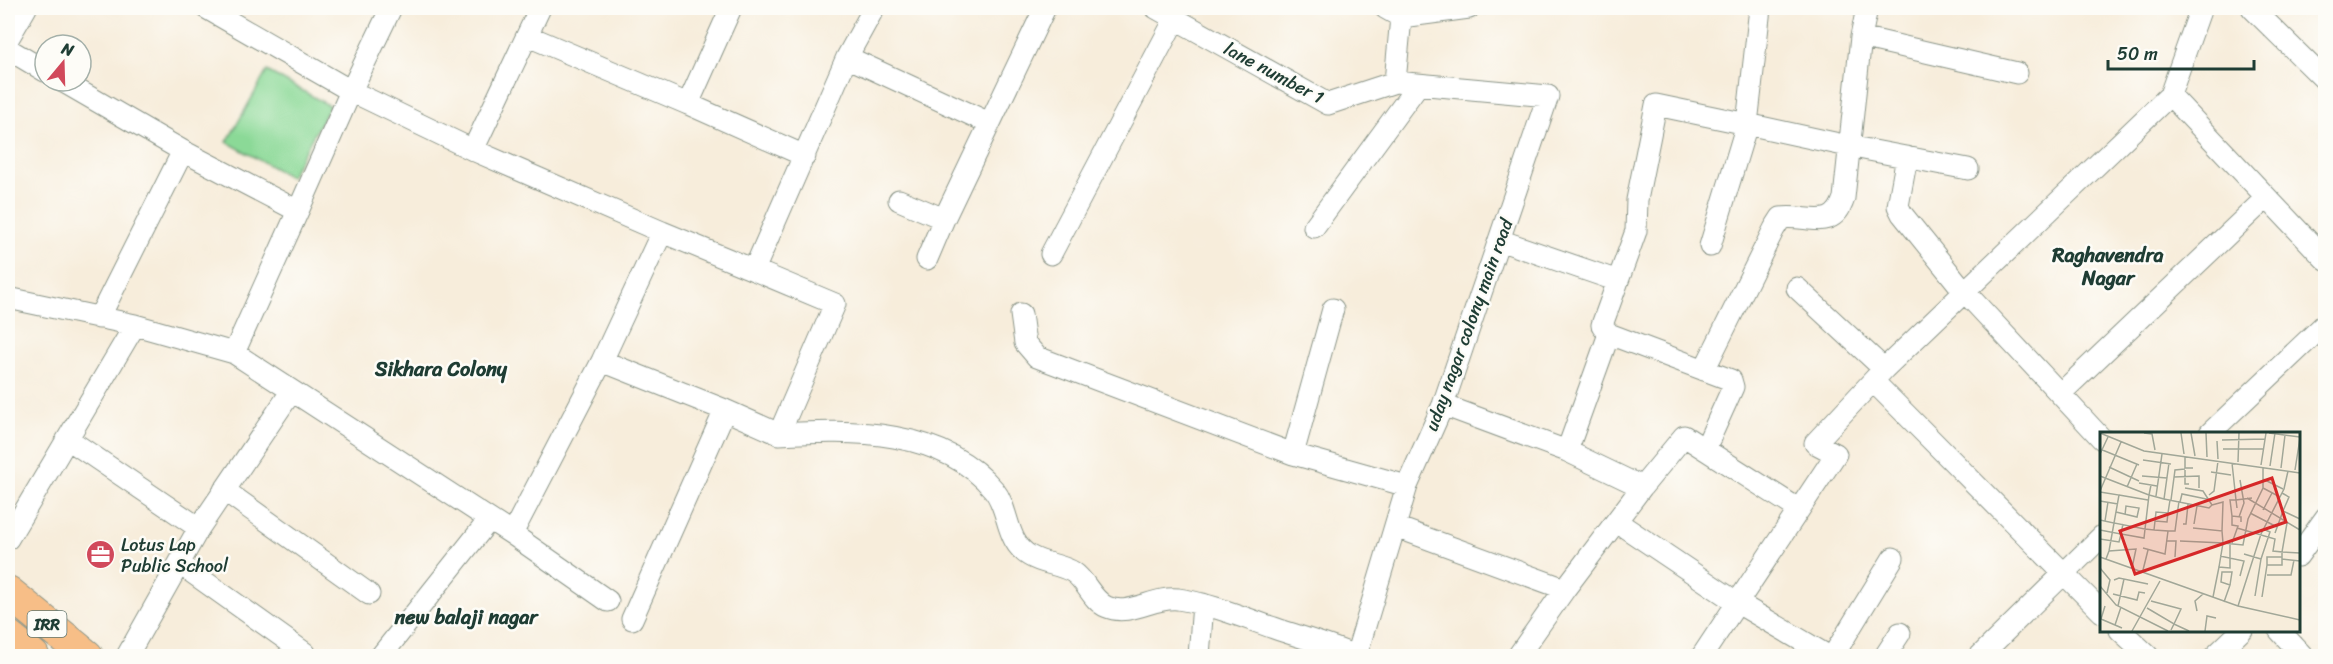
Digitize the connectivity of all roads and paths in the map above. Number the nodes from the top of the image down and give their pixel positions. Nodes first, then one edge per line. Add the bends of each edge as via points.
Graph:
1 (26, 8) edge
2 (206, 8) edge
3 (391, 8) edge
4 (540, 8) edge
5 (731, 8) edge
6 (874, 8) edge
7 (1045, 8) edge
8 (1156, 8) edge
9 (1469, 8) edge
10 (1760, 8) edge
11 (1867, 8) edge
12 (2201, 8) edge
13 (2252, 8) edge
14 (1395, 11) edge
15 (232, 14) edge
16 (1175, 19) junction
17 (528, 36) junction
18 (1861, 37) junction
19 (8, 39) edge
20 (8, 49) edge
21 (847, 57) junction
22 (33, 64) edge
23 (2017, 73) dead end
24 (2325, 81) edge
25 (1395, 82) junction
26 (1418, 85) junction
27 (351, 91) junction
28 (83, 93) edge
29 (2170, 95) junction
30 (688, 104) junction
31 (989, 123) junction
32 (1746, 124) junction
33 (1848, 146) junction
34 (473, 150) junction
35 (183, 151) junction
36 (805, 156) junction
37 (1907, 157) junction
38 (1968, 169) dead end
39 (2266, 198) junction
40 (899, 200) dead end
41 (298, 211) junction
42 (944, 219) junction
43 (1314, 227) dead end
44 (662, 232) junction
45 (1499, 240) junction
46 (1710, 246) dead end
47 (1051, 254) dead end
48 (927, 259) dead end
49 (2325, 260) edge
50 (754, 270) junction
51 (1618, 281) junction
52 (1797, 288) dead end
53 (1964, 291) junction
54 (10, 304) edge
55 (1333, 309) dead end
56 (1021, 314) dead end
57 (99, 318) junction
58 (2325, 323) edge
59 (135, 326) junction
60 (1609, 334) junction
61 (234, 353) junction
62 (602, 361) junction
63 (1704, 370) junction
64 (1878, 375) junction
65 (291, 392) junction
66 (2060, 394) junction
67 (1443, 405) junction
68 (725, 410) junction
69 (2211, 432) edge
70 (779, 434) junction
71 (2100, 437) edge
72 (68, 440) junction
73 (1705, 449) junction
74 (1567, 451) junction
75 (1293, 454) junction
76 (1407, 486) junction
77 (1642, 487) junction
78 (224, 490) junction
79 (1798, 508) junction
80 (2325, 517) edge
81 (489, 520) junction
82 (1617, 522) junction
83 (1396, 527) junction
84 (199, 528) junction
85 (512, 534) junction
86 (2100, 538) edge
87 (8, 539) edge
88 (2300, 553) edge
89 (1893, 558) dead end
90 (180, 564) junction
91 (2062, 574) junction
92 (1565, 589) junction
93 (8, 592) edge
94 (369, 594) dead end
95 (608, 601) dead end
96 (1736, 602) junction
97 (1203, 604) junction
98 (2100, 610) edge
99 (632, 619) dead end
100 (2121, 631) edge
101 (2241, 631) edge
102 (2280, 631) edge
103 (1900, 633) dead end
104 (8, 636) edge
105 (305, 653) dead end
106 (1355, 656) edge
107 (33, 657) edge
108 (87, 657) edge
109 (127, 657) edge
110 (381, 657) edge
111 (1199, 657) edge
112 (1518, 657) edge
113 (1702, 657) edge
114 (1828, 657) edge
115 (1833, 657) edge
116 (1884, 657) edge
117 (1980, 657) edge
118 (2148, 657) edge
119 (2215, 657) edge
120 (2303, 657) edge

1 - 19 street
2 - 15 street
3 - 27 street
4 - 17 street
5 - 30 street
6 - 21 street
7 - 31 street
8 - 16 street, lane number 1
9 - 14 street
10 - 32 street
11 - 18 street
12 - 29 street
13 - 24 street
14 - 25 street
15 - 27 street
16 - 25 street, lane number 1 via 1328,104
16 - 47 street
17 - 30 street
17 - 34 street
18 - 23 street
18 - 33 street
20 - 22 street
21 - 31 street
21 - 36 street
25 - 26 street, uday nagar colony main road
26 - 43 street
26 - 45 street, uday nagar colony main road via 1548,96
27 - 34 street
27 - 41 street
28 - 35 street
29 - 39 street
29 - 53 street
30 - 36 street
31 - 42 street
32 - 33 street
32 - 46 street
32 - 51 street via 1656,105 1637,200 1636,231
33 - 37 street
33 - 63 street via 1844,198 1837,213 1826,220 1781,218
34 - 44 street
35 - 41 street
35 - 57 street
36 - 50 street
37 - 38 street
37 - 53 street via 1898,206
39 - 49 street
39 - 66 street
40 - 42 street
41 - 61 street
42 - 48 street
44 - 50 street
44 - 62 street
45 - 51 street
45 - 67 street, uday nagar colony main road
50 - 70 street via 835,304
51 - 60 street via 1602,325
52 - 64 street
53 - 64 street
53 - 66 street
54 - 57 street
55 - 75 street
56 - 75 street via 1025,343 1037,357
57 - 59 street
58 - 69 street
59 - 61 street
59 - 72 street
60 - 63 street
60 - 74 street
61 - 65 street
62 - 68 street
62 - 85 street
63 - 73 street via 1733,384
64 - 79 street via 1815,443 1836,454
64 - 91 street
65 - 78 street
65 - 81 street
66 - 71 street
67 - 74 street
67 - 76 street, uday nagar colony main road
68 - 70 street
68 - 99 street
70 - 97 street via 835,431 909,440 951,455 975,470 996,492 1015,542 1030,556 1074,573 1096,600 1107,607 1120,610 1175,599
72 - 84 street
72 - 87 street
73 - 77 street via 1684,435
73 - 79 street
74 - 77 street
75 - 76 street
76 - 83 street, uday nagar colony main road
77 - 82 street
78 - 84 street
78 - 94 street
79 - 96 street
80 - 88 street
81 - 85 street
81 - 110 street
82 - 92 street
82 - 96 street
83 - 92 street
83 - 106 street, uday nagar colony main road
84 - 90 street
85 - 95 street
86 - 91 street
89 - 115 street
90 - 105 street
90 - 109 street
91 - 98 street
91 - 117 street
92 - 112 street
93 - 108 highway, IRR
96 - 113 street
96 - 114 street
97 - 106 street
97 - 111 street
100 - 118 street
101 - 119 street
102 - 120 street
103 - 116 street
104 - 107 highway, IRR

